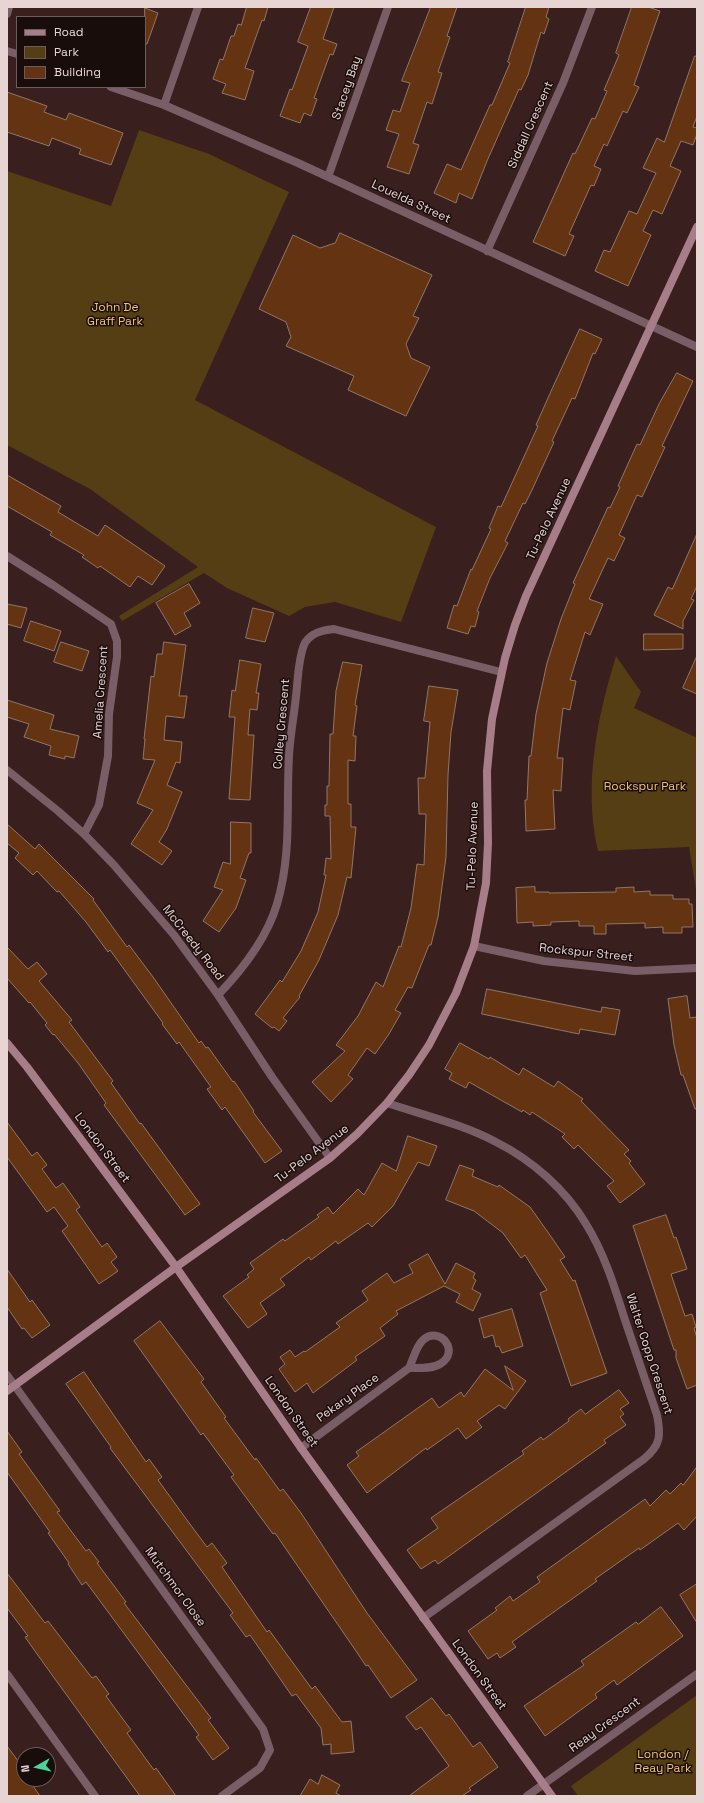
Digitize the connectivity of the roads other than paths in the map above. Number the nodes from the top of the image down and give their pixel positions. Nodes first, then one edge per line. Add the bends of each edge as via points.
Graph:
1 (9, 7) edge
2 (198, 7) edge
3 (388, 7) edge
4 (592, 7) edge
5 (7, 14) edge
6 (114, 88) edge
7 (164, 105) junction
8 (328, 177) junction
9 (697, 227) edge
10 (487, 251) junction
11 (650, 326) junction
12 (697, 347) edge
13 (7, 556) edge
14 (502, 672) junction
15 (7, 770) edge
16 (84, 834) junction
17 (474, 946) junction
18 (697, 968) edge
19 (218, 995) junction
20 (7, 1043) edge
21 (387, 1103) junction
22 (330, 1158) junction
23 (176, 1267) junction
24 (409, 1368) junction
25 (7, 1375) edge
26 (15, 1386) junction
27 (7, 1392) edge
28 (301, 1448) junction
29 (423, 1618) junction
30 (7, 1674) edge
31 (697, 1674) edge
32 (543, 1784) junction
33 (95, 1796) edge
34 (222, 1796) edge
35 (527, 1796) edge
36 (552, 1796) edge

1 - 5 street
2 - 7 street
3 - 8 street, Stacey Bay
4 - 10 street, Siddall Crescent via 563,84
6 - 7 street, Louelda Street
7 - 8 street, Louelda Street
8 - 10 street, Louelda Street
9 - 11 street, Tu-Pelo Avenue
10 - 11 street, Louelda Street
11 - 12 street, Louelda Street
11 - 14 street, Tu-Pelo Avenue via 526,596
13 - 16 street, Amelia Crescent via 111,624 117,641 109,714 108,756 99,805
14 - 17 street, Tu-Pelo Avenue via 488,752 486,883
14 - 19 street, Colley Crescent via 334,629 312,634 304,644 300,666 289,756 286,866 277,905 260,943 240,972
15 - 16 street, McCreedy Road
16 - 19 street, McCreedy Road via 174,935
17 - 18 street, Rockspur Street via 544,961 635,971
17 - 21 street, Tu-Pelo Avenue via 456,993 429,1045
19 - 22 street, McCreedy Road
20 - 23 street, London Street
21 - 22 street, Tu-Pelo Avenue via 358,1134
21 - 29 street, Walter Copp Crescent via 495,1141 532,1164 568,1200 586,1224 602,1254 657,1415 659,1428 659,1440 654,1451
22 - 23 street, Tu-Pelo Avenue
23 - 26 street, Tu-Pelo Avenue
23 - 28 street, London Street
24 - 24 street, Pekary Place via 440,1364 448,1357 450,1350 447,1342 440,1336 431,1336 422,1341
24 - 28 street, Pekary Place
25 - 26 street, Mutchmor Close
26 - 27 street, Tu-Pelo Avenue
26 - 34 street, Mutchmor Close via 263,1729 270,1750 260,1768
28 - 29 street, London Street
29 - 32 street, London Street
30 - 33 street
31 - 32 street, Reay Crescent
32 - 35 street, Reay Crescent
32 - 36 street, London Street

